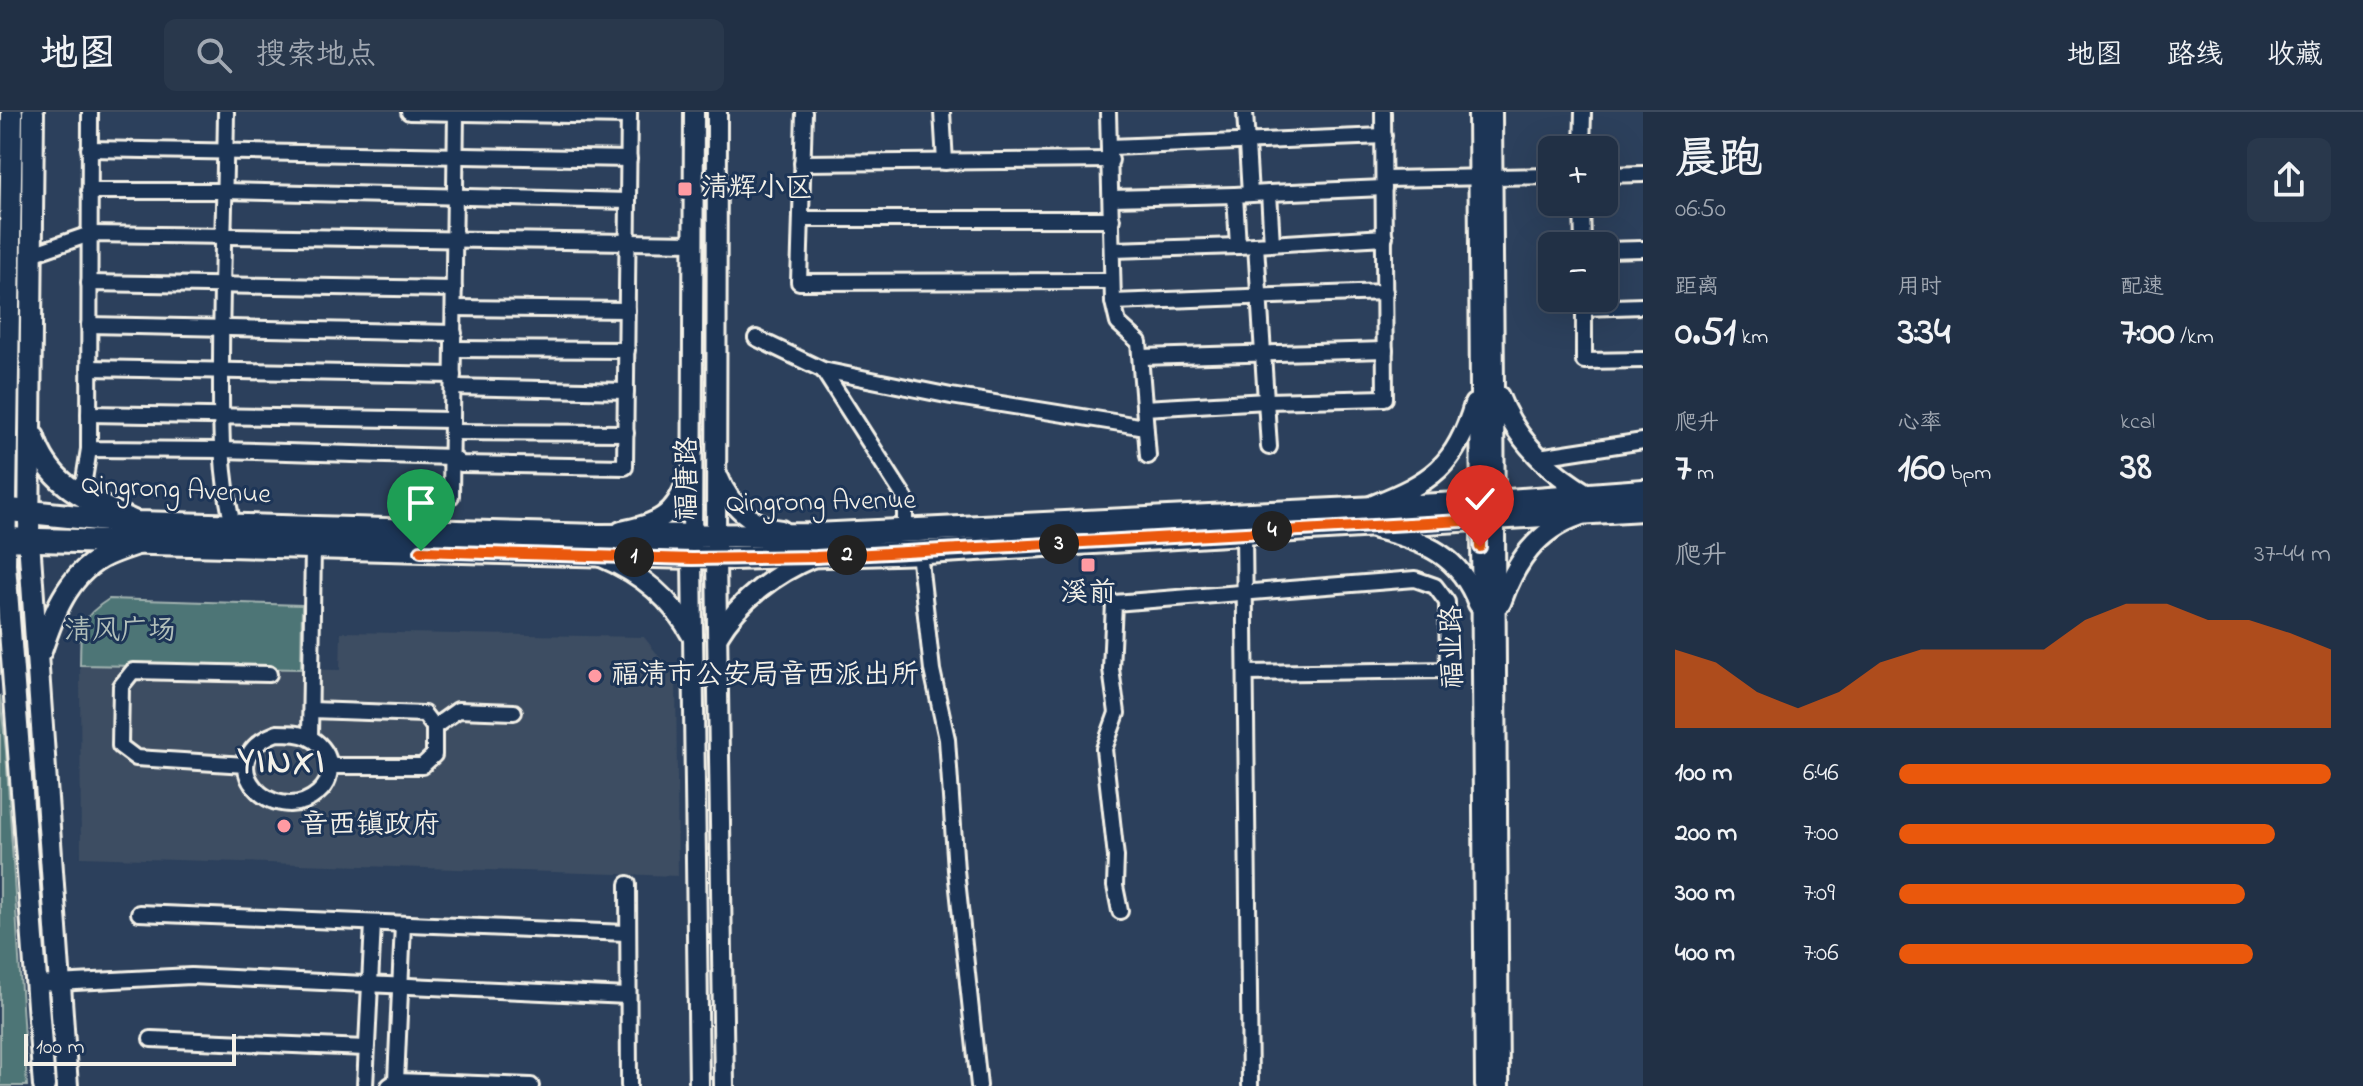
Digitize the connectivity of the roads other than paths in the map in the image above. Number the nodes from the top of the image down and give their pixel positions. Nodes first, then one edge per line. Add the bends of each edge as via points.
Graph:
1 (12, 112) edge
2 (33, 112) edge
3 (90, 112) edge
4 (226, 112) edge
5 (409, 112) edge
6 (694, 112) edge
7 (717, 112) edge
8 (804, 112) edge
9 (942, 112) edge
10 (1108, 112) edge
11 (1245, 112) edge
12 (1383, 112) edge
13 (1478, 112) edge
14 (1492, 112) edge
15 (1583, 112) edge
16 (456, 113) edge
17 (629, 114) edge
18 (1384, 136) junction
19 (1582, 136) edge
20 (1247, 142) junction
21 (89, 149) junction
22 (225, 152) junction
23 (1110, 154) junction
24 (456, 155) junction
25 (629, 159) junction
26 (945, 162) junction
27 (802, 163) junction
28 (1643, 174) edge
29 (1618, 175) edge
30 (1538, 176) edge
31 (1486, 177) junction
32 (1384, 183) junction
33 (89, 191) junction
34 (225, 191) junction
35 (1269, 193) junction
36 (1243, 195) junction
37 (455, 196) junction
38 (1111, 198) junction
39 (628, 201) junction
40 (801, 219) junction
41 (1112, 219) junction
42 (90, 234) junction
43 (1385, 237) junction
44 (223, 238) junction
45 (455, 241) junction
46 (628, 243) junction
47 (694, 243) junction
48 (1272, 244) junction
49 (1256, 245) junction
50 (1238, 246) junction
51 (1643, 249) edge
52 (1113, 250) junction
53 (1618, 250) edge
54 (32, 254) junction
55 (1112, 281) junction
56 (89, 283) junction
57 (222, 286) junction
58 (454, 289) junction
59 (1385, 292) junction
60 (1259, 299) junction
61 (1113, 302) junction
62 (1618, 305) edge
63 (1643, 306) edge
64 (454, 308) junction
65 (627, 310) junction
66 (1584, 312) edge
67 (89, 325) junction
68 (221, 329) junction
69 (454, 333) junction
70 (756, 338) dead end
71 (453, 349) junction
72 (627, 350) junction
73 (1385, 350) junction
74 (1263, 355) junction
75 (1141, 357) junction
76 (1643, 360) edge
77 (89, 368) junction
78 (221, 370) junction
79 (823, 370) junction
80 (453, 381) junction
81 (1487, 383) junction
82 (626, 391) junction
83 (1267, 401) junction
84 (1144, 408) junction
85 (89, 414) junction
86 (222, 415) junction
87 (29, 421) junction
88 (4, 426) edge
89 (452, 426) junction
90 (1145, 427) junction
91 (626, 433) junction
92 (1643, 441) edge
93 (1269, 447) dead end
94 (89, 449) junction
95 (222, 450) junction
96 (1148, 456) dead end
97 (452, 457) junction
98 (1539, 457) junction
99 (692, 466) junction
100 (716, 467) junction
101 (75, 491) junction
102 (1643, 491) edge
103 (451, 496) dead end
104 (1589, 504) junction
105 (2, 509) edge
106 (1643, 509) edge
107 (29, 511) junction
108 (1488, 511) junction
109 (1363, 518) junction
110 (233, 525) junction
111 (1244, 532) junction
112 (137, 533) junction
113 (692, 536) junction
114 (716, 536) junction
115 (2, 539) edge
116 (29, 540) junction
117 (918, 542) junction
118 (599, 546) junction
119 (815, 546) junction
120 (313, 548) junction
121 (692, 559) junction
122 (716, 559) junction
123 (1245, 593) junction
124 (1490, 614) junction
125 (0, 620) edge
126 (693, 639) junction
127 (717, 639) junction
128 (14, 660) junction
129 (37, 662) junction
130 (1246, 673) junction
131 (269, 674) dead end
132 (311, 710) junction
133 (514, 712) dead end
134 (434, 727) junction
135 (310, 737) junction
136 (246, 765) junction
137 (331, 766) junction
138 (628, 884) dead end
139 (1120, 911) dead end
140 (139, 913) dead end
141 (373, 923) junction
142 (403, 924) junction
143 (627, 933) junction
144 (60, 983) junction
145 (37, 984) junction
146 (369, 985) junction
147 (400, 987) junction
148 (628, 996) junction
149 (151, 1039) dead end
150 (366, 1048) junction
151 (392, 1083) edge
152 (44, 1086) edge
153 (67, 1086) edge
154 (365, 1086) edge
155 (531, 1086) edge
156 (629, 1086) edge
157 (699, 1086) edge
158 (724, 1086) edge
159 (979, 1086) edge
160 (1250, 1086) edge
161 (1485, 1086) edge
162 (1499, 1086) edge

1 - 88 main road
2 - 54 main road
3 - 21 street
4 - 22 street
5 - 16 street
6 - 47 street, 福唐路
7 - 100 street, 福唐路
8 - 27 street
9 - 26 street
10 - 23 street
11 - 20 street
12 - 18 street
13 - 31 street, 福业路
14 - 31 street, 福业路
15 - 19 street
16 - 17 street
16 - 24 street
17 - 25 street
18 - 20 street
18 - 32 street
20 - 23 street
20 - 36 street
21 - 22 street
21 - 33 street
22 - 24 street
22 - 34 street
23 - 26 street
23 - 38 street
24 - 25 street
24 - 37 street
25 - 39 street
26 - 27 street
27 - 40 street
28 - 29 street
30 - 31 street
31 - 32 street
31 - 81 street, 福业路
32 - 35 street
32 - 43 street
33 - 34 street
33 - 42 street
34 - 37 street
34 - 44 street
35 - 36 street
35 - 48 street
36 - 38 street
36 - 50 street
37 - 39 street
37 - 45 street
38 - 41 street
39 - 46 street
40 - 41 street
40 - 55 street via 799,282
41 - 52 street
42 - 44 street
42 - 54 street
42 - 56 street
43 - 48 street
43 - 59 street
44 - 45 street
44 - 57 street
45 - 46 street
45 - 58 street
46 - 47 street
46 - 65 street
47 - 99 street, 福唐路
48 - 49 street
49 - 50 street
49 - 60 street
50 - 52 street
51 - 53 street
52 - 55 street
54 - 87 main road
55 - 61 street
56 - 57 street
56 - 67 street
57 - 58 street
57 - 68 street
58 - 64 street
59 - 60 street
59 - 73 street
60 - 61 street
60 - 74 street
61 - 75 street via 1118,323 1139,342
62 - 63 street
64 - 65 street
64 - 69 street
65 - 72 street
66 - 76 street via 1584,361
67 - 68 street
67 - 77 street
68 - 69 street
68 - 78 street
69 - 71 street
70 - 79 street
71 - 72 street
71 - 80 street
72 - 82 street
73 - 74 street
73 - 83 street via 1385,398
74 - 75 street
74 - 83 street
75 - 84 street
77 - 78 street
77 - 85 street
78 - 80 street
78 - 86 street
79 - 90 street
79 - 117 street via 905,498 905,523
80 - 82 street
80 - 89 street
81 - 98 street via 1520,437
81 - 108 street, 福业路
81 - 109 street via 1454,455
82 - 91 street
83 - 84 street
83 - 93 street
84 - 90 street
85 - 86 street
85 - 94 street
86 - 89 street
86 - 95 street
87 - 101 main road via 49,470
87 - 107 main road
88 - 105 main road
89 - 91 street
89 - 97 street
90 - 96 street
91 - 97 street via 625,467 461,464
92 - 98 street
94 - 95 street
94 - 101 street via 84,480
95 - 97 street
95 - 110 street
97 - 103 street
98 - 104 street
99 - 113 street, 福唐路
99 - 118 street via 680,501 666,516
100 - 114 street, 福唐路
100 - 119 street via 726,494 750,518
101 - 112 main road
102 - 104 main road, Qingrong Avenue
104 - 106 main road, Qingrong Avenue
104 - 108 main road, Qingrong Avenue
104 - 124 street via 1534,543
105 - 107 main road, Qingrong Avenue
105 - 115 main road
107 - 112 main road, Qingrong Avenue
107 - 116 main road
108 - 109 main road, Qingrong Avenue
108 - 124 street, 福业路
109 - 111 main road, Qingrong Avenue
109 - 117 main road, Qingrong Avenue
109 - 124 street via 1444,556
110 - 112 main road, Qingrong Avenue
110 - 118 main road, Qingrong Avenue
111 - 117 main road, Qingrong Avenue
111 - 123 street
112 - 116 main road, Qingrong Avenue
112 - 120 main road, Qingrong Avenue
112 - 129 main road via 81,572 60,602
113 - 114 main road, Qingrong Avenue
113 - 118 main road, Qingrong Avenue
113 - 121 street, 福唐路
114 - 119 main road, Qingrong Avenue
114 - 122 street, 福唐路
115 - 116 main road, Qingrong Avenue
115 - 128 main road
116 - 129 main road
117 - 119 main road, Qingrong Avenue
117 - 159 street via 932,670 947,739
118 - 120 main road, Qingrong Avenue
118 - 121 main road, Qingrong Avenue
118 - 126 street via 654,587
119 - 122 main road, Qingrong Avenue
119 - 127 street via 741,605
120 - 132 street
121 - 122 main road, Qingrong Avenue
121 - 126 street, 福唐路
122 - 127 street, 福唐路
123 - 130 street
123 - 130 street via 1415,579 1435,586 1447,602 1448,670
123 - 139 street via 1114,603 1111,669 1117,713 1104,749
124 - 161 street, 福业路
124 - 162 street, 福业路
125 - 128 main road
126 - 157 street, 福唐路
127 - 158 street, 福唐路
128 - 145 main road
129 - 144 main road
130 - 160 street
131 - 136 street via 133,671 121,686 120,746 136,758
132 - 134 street via 424,714
132 - 135 street
133 - 134 street via 458,710
134 - 137 street via 434,755 422,766
135 - 136 street via 277,733 264,738
135 - 137 street via 323,748
136 - 137 street via 259,794 281,802 303,801 320,792
138 - 143 street
140 - 141 street
141 - 142 street
141 - 146 street
142 - 143 street
142 - 147 street
143 - 148 street
144 - 145 street
144 - 146 street via 191,976
144 - 153 main road
145 - 152 main road
146 - 147 street
146 - 150 street
147 - 148 street
147 - 151 street
148 - 156 street
149 - 150 street
150 - 154 street
151 - 155 street

